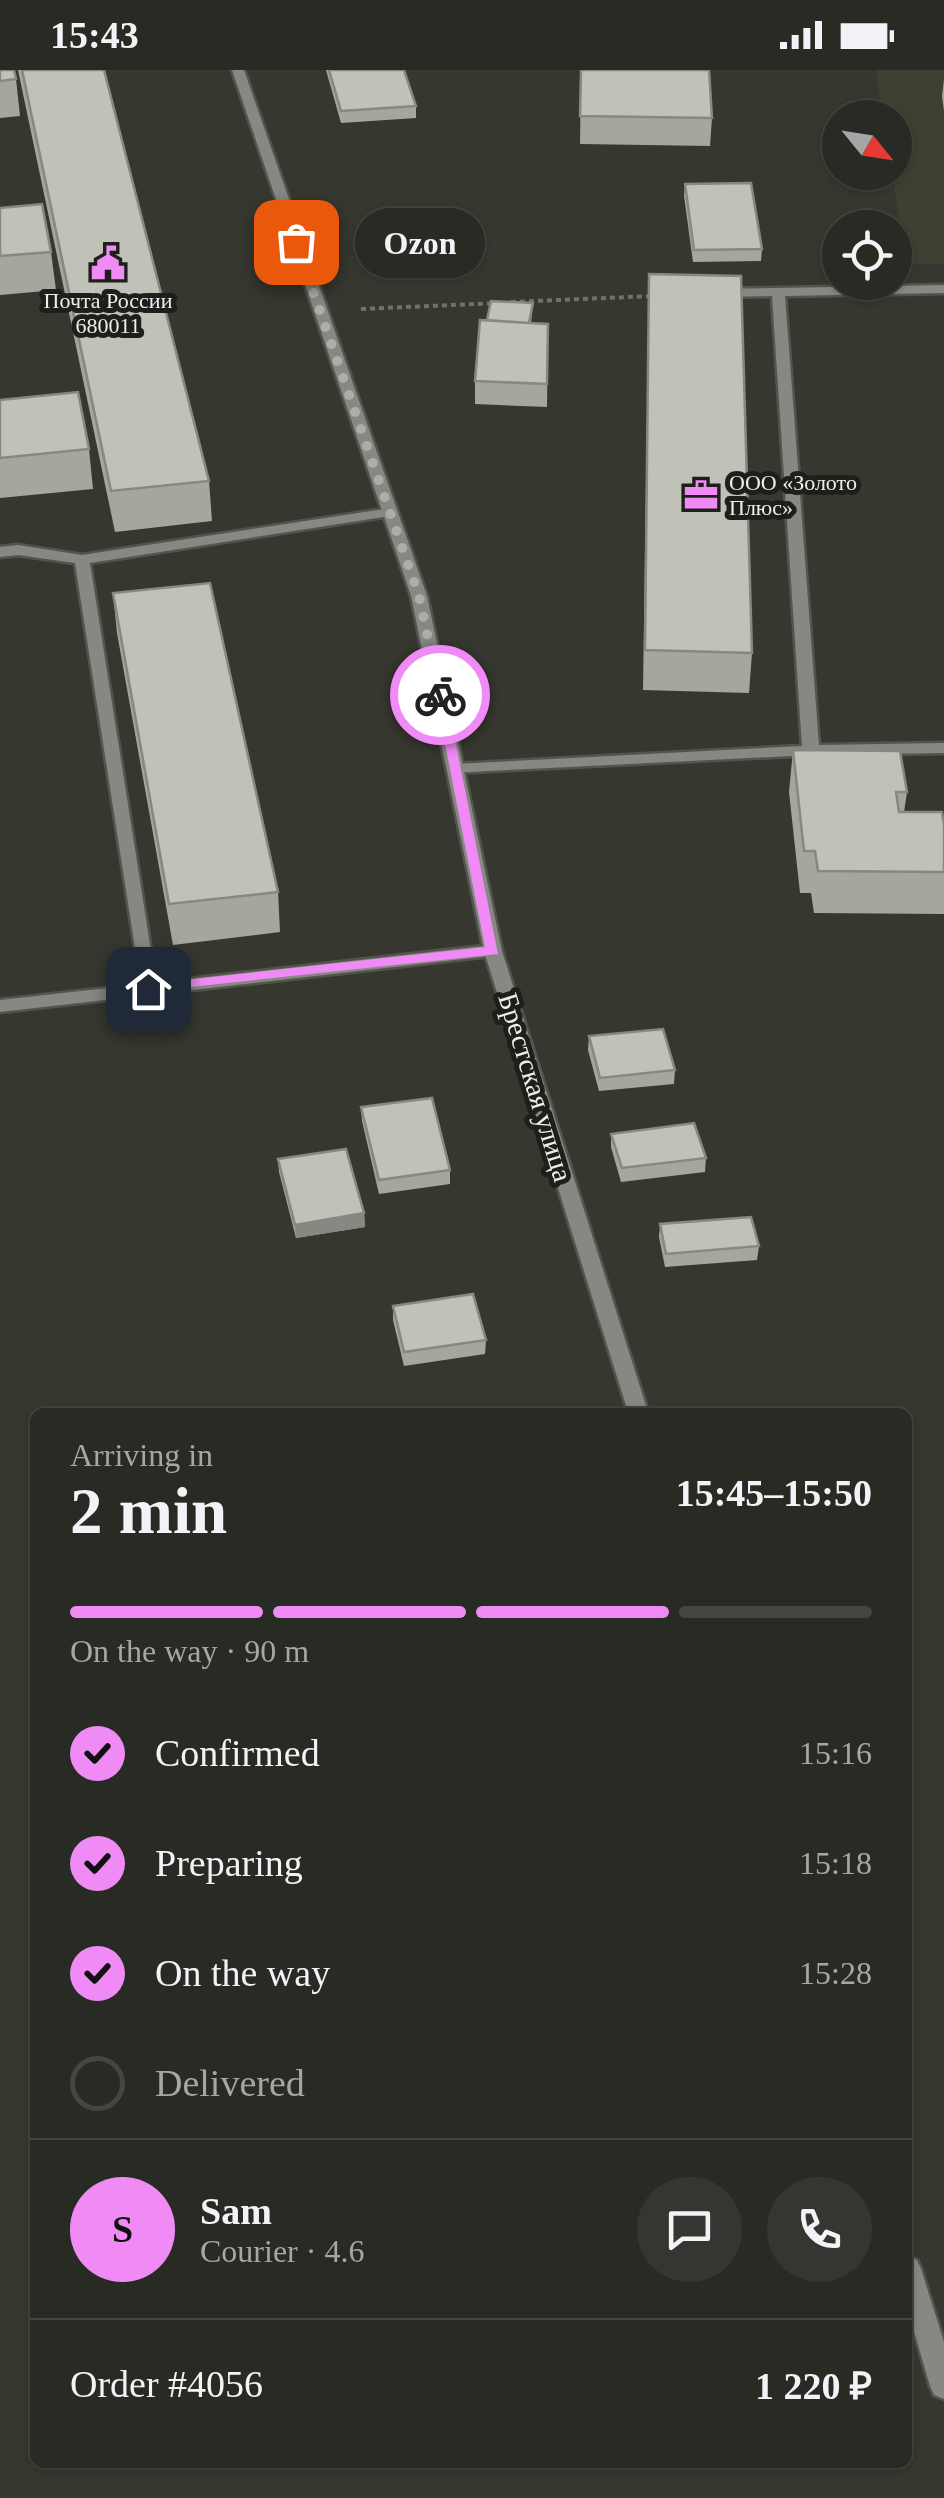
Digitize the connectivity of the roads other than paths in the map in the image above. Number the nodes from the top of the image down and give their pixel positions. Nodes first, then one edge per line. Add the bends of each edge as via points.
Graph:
1 (238, 70) edge
2 (944, 289) edge
3 (778, 290) junction
4 (662, 295) edge
5 (392, 512) junction
6 (0, 552) edge
7 (82, 560) junction
8 (944, 749) edge
9 (812, 750) junction
10 (455, 769) junction
11 (493, 951) junction
12 (148, 989) junction
13 (0, 1006) edge
14 (637, 1408) edge
15 (912, 2283) edge
16 (944, 2386) edge

1 - 5 street, Брестская улица
2 - 3 street
3 - 4 street
3 - 9 street
5 - 7 street
5 - 10 street, Брестская улица via 419,596
6 - 7 street
7 - 12 street
8 - 9 street
9 - 10 street
10 - 11 street, Брестская улица
11 - 12 street
11 - 14 street, Брестская улица
12 - 13 street
15 - 16 street

